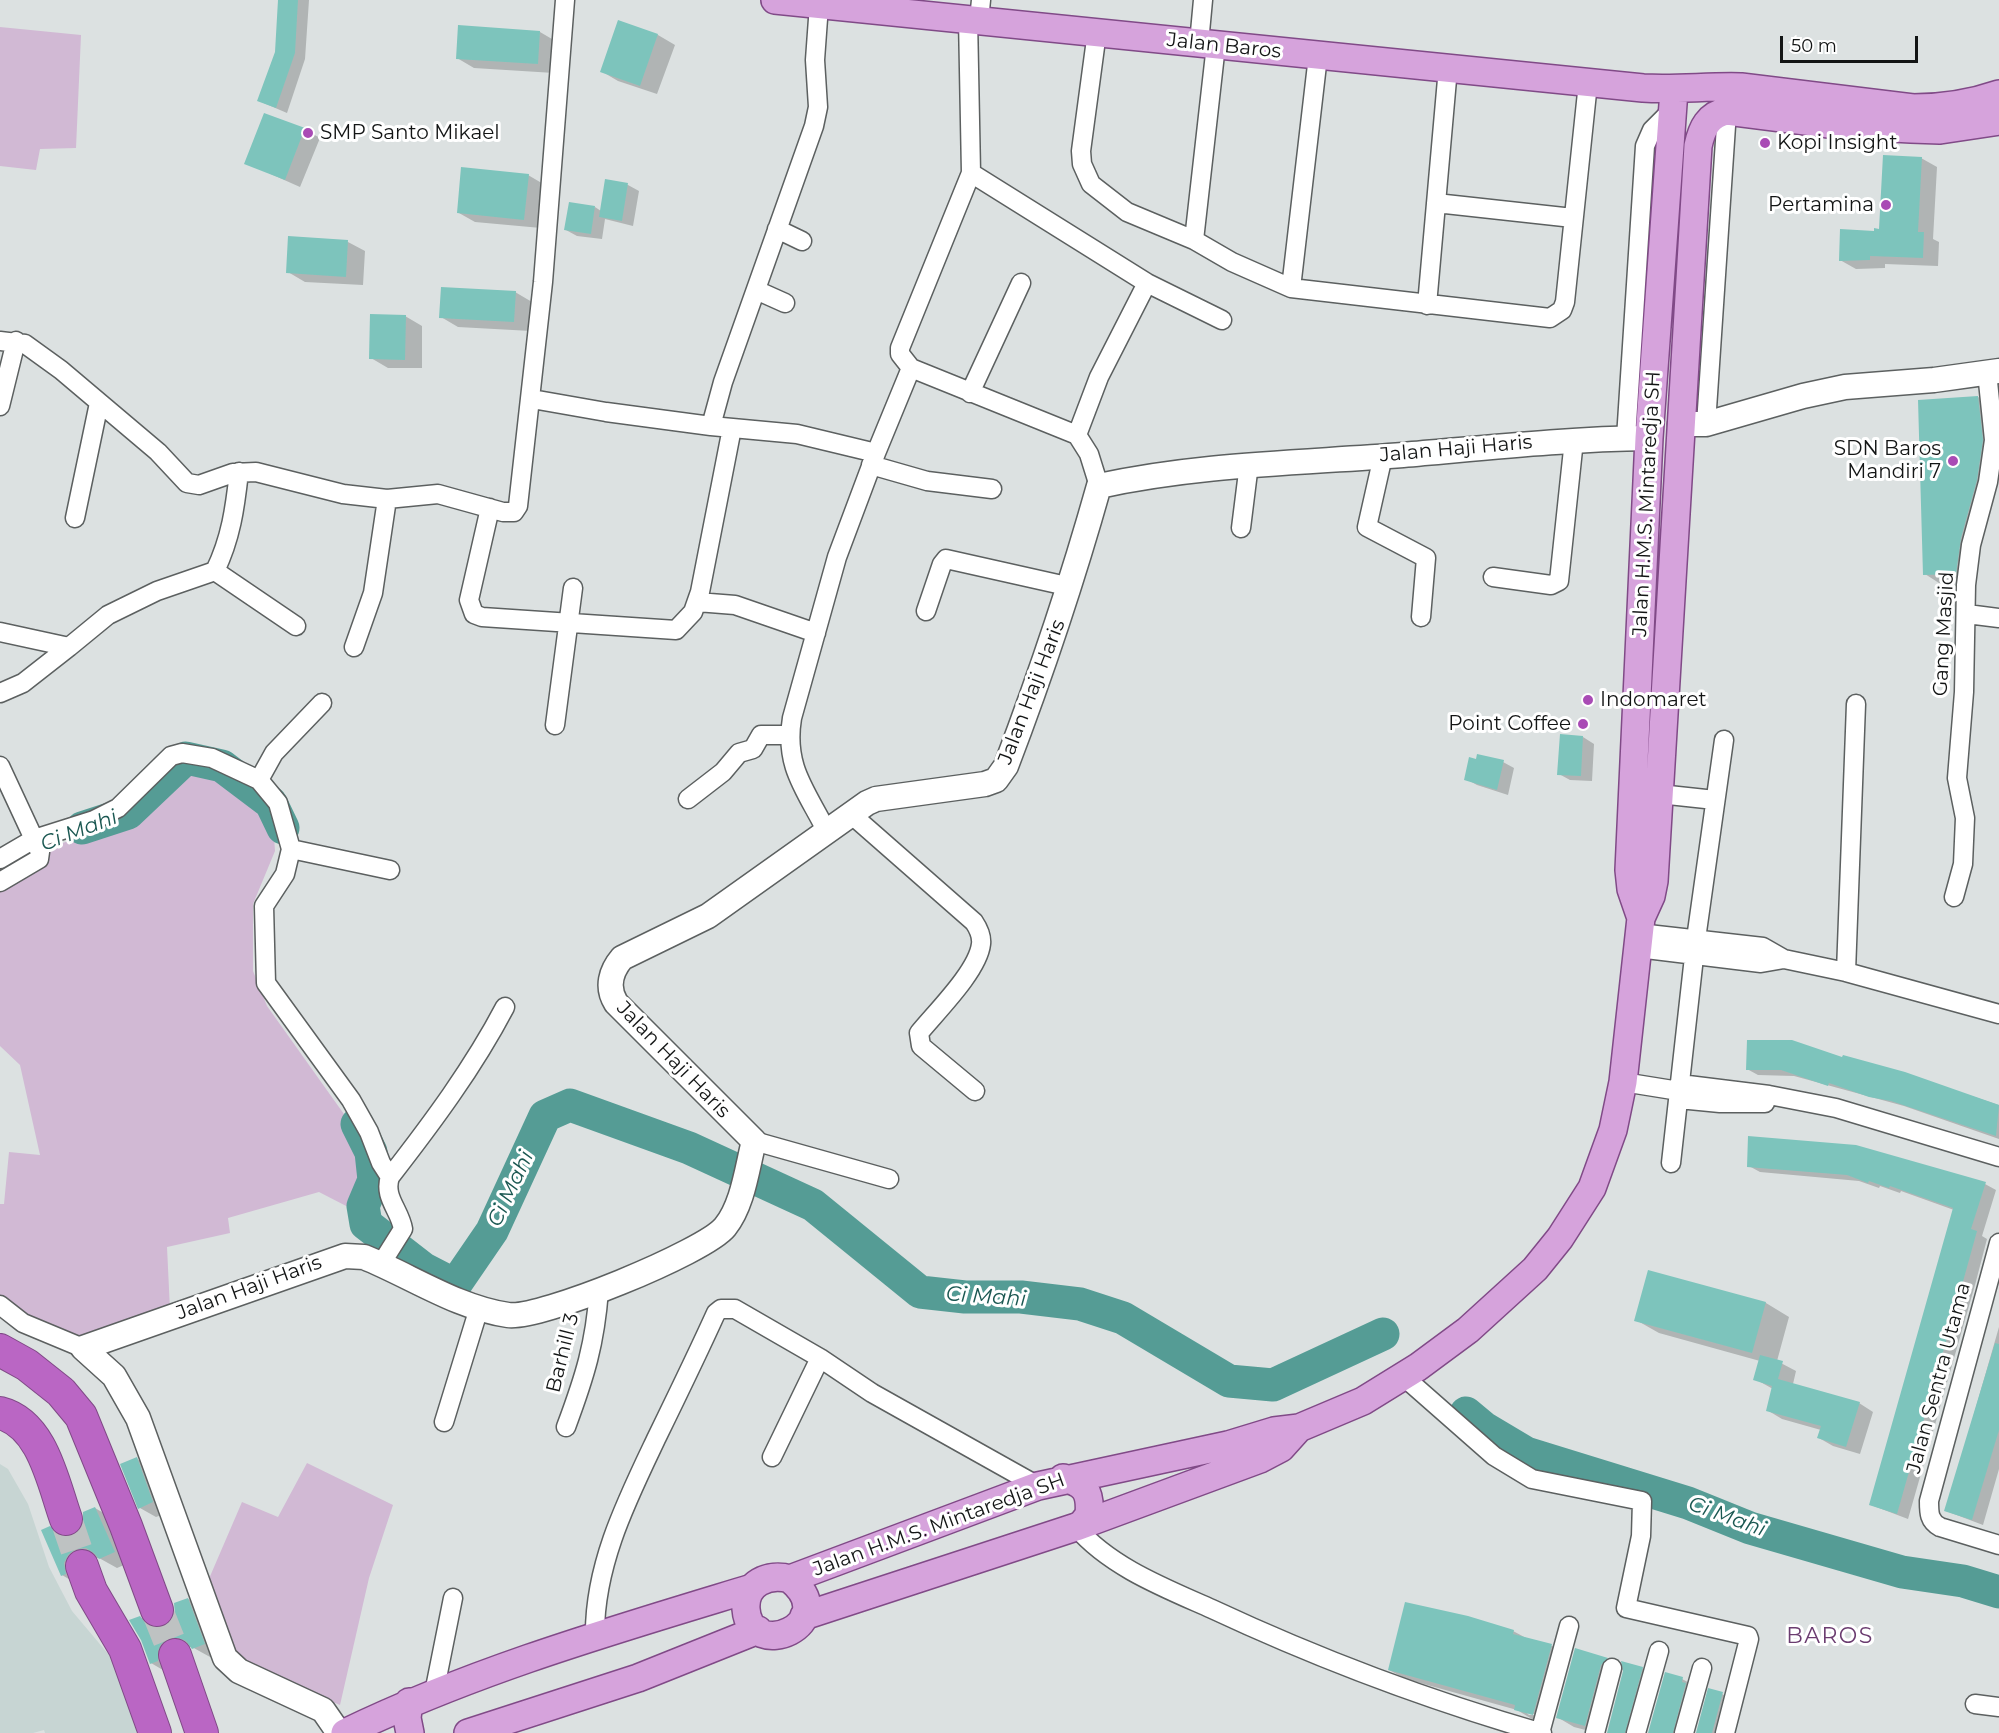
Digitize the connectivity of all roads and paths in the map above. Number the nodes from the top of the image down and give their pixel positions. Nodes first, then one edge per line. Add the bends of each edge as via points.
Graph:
1 (565, 0) edge
2 (775, 0) edge
3 (1203, 0) edge
4 (819, 5) junction
5 (976, 13) edge
6 (1097, 32) junction
7 (1207, 44) junction
8 (1318, 56) junction
9 (1448, 68) junction
10 (1588, 83) junction
11 (1999, 94) edge
12 (1672, 100) junction
13 (1727, 111) junction
14 (1999, 122) edge
15 (971, 173) junction
16 (1695, 188) junction
17 (1436, 203) junction
18 (1573, 218) junction
19 (777, 229) junction
20 (1194, 240) junction
21 (802, 241) dead end
22 (1021, 283) dead end
23 (1147, 283) junction
24 (1291, 288) junction
25 (756, 290) junction
26 (785, 303) dead end
27 (1427, 305) junction
28 (1222, 320) dead end
29 (8, 341) edge
30 (911, 368) junction
31 (1993, 371) edge
32 (970, 393) junction
33 (532, 399) junction
34 (99, 403) junction
35 (0, 406) edge
36 (1693, 424) junction
37 (711, 426) junction
38 (732, 428) junction
39 (1077, 435) junction
40 (1638, 438) junction
41 (1574, 440) junction
42 (1383, 456) junction
43 (874, 459) junction
44 (1249, 465) junction
45 (239, 472) junction
46 (1099, 486) junction
47 (992, 489) dead end
48 (387, 499) junction
49 (490, 508) junction
50 (75, 518) dead end
51 (1241, 528) dead end
52 (215, 571) junction
53 (1493, 577) dead end
54 (1071, 587) junction
55 (573, 588) dead end
56 (697, 602) junction
57 (926, 611) dead end
58 (1967, 614) junction
59 (1420, 617) dead end
60 (1999, 618) edge
61 (569, 625) junction
62 (296, 626) dead end
63 (0, 632) edge
64 (816, 633) junction
65 (69, 647) junction
66 (354, 648) dead end
67 (0, 693) edge
68 (322, 703) dead end
69 (1856, 704) dead end
70 (555, 725) dead end
71 (789, 735) junction
72 (1724, 740) dead end
73 (0, 766) edge
74 (259, 780) junction
75 (1646, 792) junction
76 (688, 799) dead end
77 (1715, 800) junction
78 (852, 815) junction
79 (827, 832) junction
80 (37, 843) junction
81 (291, 849) junction
82 (0, 859) edge
83 (390, 870) dead end
84 (0, 882) edge
85 (1954, 897) dead end
86 (1639, 933) junction
87 (1695, 947) junction
88 (1846, 972) junction
89 (505, 1007) dead end
90 (1999, 1014) edge
91 (1623, 1082) junction
92 (975, 1091) dead end
93 (1679, 1091) junction
94 (752, 1148) junction
95 (1999, 1157) edge
96 (1671, 1163) dead end
97 (390, 1178) junction
98 (889, 1179) dead end
99 (1998, 1249) edge
100 (385, 1259) junction
101 (599, 1290) junction
102 (0, 1305) edge
103 (479, 1308) junction
104 (83, 1348) junction
105 (0, 1350) edge
106 (820, 1359) junction
107 (1403, 1376) junction
108 (0, 1413) edge
109 (444, 1422) dead end
110 (566, 1427) dead end
111 (1299, 1428) junction
112 (772, 1457) dead end
113 (1051, 1482) junction
114 (66, 1519) tunnel mouth
115 (1079, 1526) junction
116 (1999, 1545) edge
117 (82, 1566) tunnel mouth
118 (790, 1580) junction
119 (752, 1588) junction
120 (453, 1599) dead end
121 (157, 1610) tunnel mouth
122 (804, 1616) junction
123 (1569, 1626) dead end
124 (758, 1630) junction
125 (595, 1636) junction
126 (1659, 1651) dead end
127 (175, 1655) tunnel mouth
128 (1612, 1668) dead end
129 (1702, 1668) dead end
130 (422, 1698) junction
131 (1975, 1704) dead end
132 (1999, 1707) edge
133 (155, 1733) edge
134 (202, 1733) edge
135 (339, 1733) edge
136 (345, 1733) edge
137 (410, 1733) edge
138 (468, 1733) edge
139 (1541, 1733) edge
140 (1595, 1733) edge
141 (1636, 1733) edge
142 (1684, 1733) edge
143 (1725, 1733) edge

1 - 33 street
2 - 4 main road, Jalan Baros
3 - 7 street
4 - 5 main road, Jalan Baros
4 - 19 street via 815,60 818,107
5 - 6 main road, Jalan Baros
5 - 15 street
6 - 7 main road, Jalan Baros
6 - 20 street via 1081,151 1084,175 1100,194 1127,212
7 - 8 main road, Jalan Baros
7 - 20 street
8 - 9 main road, Jalan Baros
8 - 24 street
9 - 10 main road, Jalan Baros
9 - 17 street
10 - 12 main road, Jalan Baros
10 - 18 street
11 - 12 main road, Jalan Baros via 1940,108 1877,105 1741,87
12 - 16 main road via 1684,104 1688,122 1685,154
12 - 40 main road, Jalan H.M.S. Mintaredja SH
13 - 14 main road via 1837,125 1911,129 1940,130
13 - 16 main road, Jalan H.M.S. Mintaredja SH via 1710,118 1701,135
13 - 36 street
15 - 23 street
15 - 30 street via 900,348
16 - 36 main road, Jalan H.M.S. Mintaredja SH
17 - 18 street
17 - 27 street
18 - 27 street via 1565,302 1556,315 1540,317
19 - 21 street
19 - 25 street
20 - 24 street
22 - 32 street
23 - 28 street
23 - 39 street via 1099,377
24 - 27 street
25 - 26 street
25 - 37 street
29 - 34 street via 46,359
29 - 35 street
30 - 32 street
30 - 43 street
31 - 36 street via 1845,387
31 - 58 street, Gang Masjid via 1994,440 1989,482 1971,545
32 - 39 street
33 - 37 street
33 - 49 street via 518,506 509,513
34 - 45 street via 158,452 184,482 199,485
34 - 50 street
36 - 75 main road, Jalan H.M.S. Mintaredja SH
37 - 38 street
38 - 43 street via 798,434
38 - 56 street
39 - 46 street via 1089,454
40 - 41 street, Jalan Haji Haris
40 - 75 main road, Jalan H.M.S. Mintaredja SH
41 - 42 street, Jalan Haji Haris
41 - 53 street via 1559,581 1551,585
42 - 44 street, Jalan Haji Haris
42 - 59 street via 1367,527 1426,558
43 - 47 street via 927,481
43 - 64 street via 837,557
44 - 46 street, Jalan Haji Haris via 1156,474
44 - 51 street
45 - 48 street via 256,472 313,488
45 - 52 street via 228,546
46 - 54 street, Jalan Haji Haris
48 - 49 street via 438,494
48 - 66 street via 373,593
49 - 61 street via 470,609 482,617
52 - 62 street
52 - 65 street via 157,591 108,615
54 - 57 street via 946,559
54 - 78 street, Jalan Haji Haris via 1006,766 996,780 876,799
55 - 61 street
56 - 61 street via 688,620 676,630
56 - 64 street via 735,605
58 - 60 street
58 - 85 street, Gang Masjid via 1957,778 1965,818 1963,864
61 - 70 street
63 - 65 street
64 - 71 street
65 - 67 street via 23,683
68 - 74 street via 274,753
69 - 88 street
71 - 76 street via 761,735 753,749 739,753 723,772
71 - 79 street via 790,759
72 - 77 street
73 - 80 street
74 - 80 street via 212,758 182,753 171,756 118,808
74 - 81 street via 278,803
75 - 77 street
75 - 86 main road, Jalan H.M.S. Mintaredja SH via 1629,870
77 - 87 street
78 - 79 street, Jalan Haji Haris
78 - 92 street via 978,929 981,942 976,961 920,1033 919,1040 921,1046
79 - 94 street, Jalan Haji Haris via 708,916 622,958 611,975 610,991 616,1003
80 - 82 street
80 - 84 street via 39,859
81 - 83 street
81 - 97 street via 285,874 264,906 266,983 351,1100
86 - 87 street
86 - 91 main road, Jalan H.M.S. Mintaredja SH
87 - 88 street via 1761,963 1784,959
87 - 93 street
88 - 90 street
89 - 97 street via 486,1044
91 - 93 street
91 - 107 main road, Jalan H.M.S. Mintaredja SH via 1613,1130 1592,1188 1560,1238 1534,1269 1468,1330
93 - 95 street via 1769,1095 1836,1108
93 - 96 street
94 - 98 street
94 - 101 street, Jalan Haji Haris via 733,1216 714,1238
97 - 100 street via 388,1195 402,1223 400,1236
99 - 116 street, Jalan Sentra Utama via 1929,1502 1929,1514 1933,1523
100 - 103 street, Jalan Haji Haris
100 - 104 street, Jalan Haji Haris via 345,1256
101 - 103 street, Jalan Haji Haris via 526,1315 509,1316
101 - 110 street, Barhill 3 via 595,1335
102 - 104 street via 23,1323
103 - 109 street
104 - 135 street via 114,1376 138,1418 225,1658 239,1671 323,1710
105 - 121 highway via 61,1392 81,1416
106 - 112 street
106 - 113 street via 872,1393
106 - 125 street via 735,1309 727,1307 716,1313 609,1547 595,1607
107 - 111 main road, Jalan H.M.S. Mintaredja SH via 1363,1401
107 - 143 street via 1494,1456 1532,1479 1642,1501 1641,1536 1626,1608 1748,1636
108 - 114 highway via 24,1427 35,1439
111 - 113 main road, Jalan H.M.S. Mintaredja SH
111 - 115 main road, Jalan H.M.S. Mintaredja SH via 1281,1448 1260,1459
113 - 115 main road via 1079,1482 1087,1493 1089,1515
113 - 118 main road, Jalan H.M.S. Mintaredja SH
115 - 122 main road, Jalan H.M.S. Mintaredja SH
115 - 139 street via 1101,1551 1158,1584 1306,1653 1411,1692
117 - 133 highway via 91,1591 125,1649
118 - 119 main road, Jalan H.M.S. Mintaredja SH via 769,1577
118 - 122 main road, Jalan H.M.S. Mintaredja SH via 804,1595
119 - 124 main road via 747,1615
119 - 125 main road, Jalan H.M.S. Mintaredja SH
120 - 130 street
122 - 124 main road, Jalan H.M.S. Mintaredja SH via 795,1629 782,1636
123 - 139 street
124 - 138 main road, Jalan H.M.S. Mintaredja SH via 638,1678
125 - 130 main road, Jalan H.M.S. Mintaredja SH
126 - 141 street
127 - 134 highway
128 - 140 street
129 - 142 street
130 - 136 main road, Jalan H.M.S. Mintaredja SH
130 - 137 main road via 407,1718
131 - 132 street

